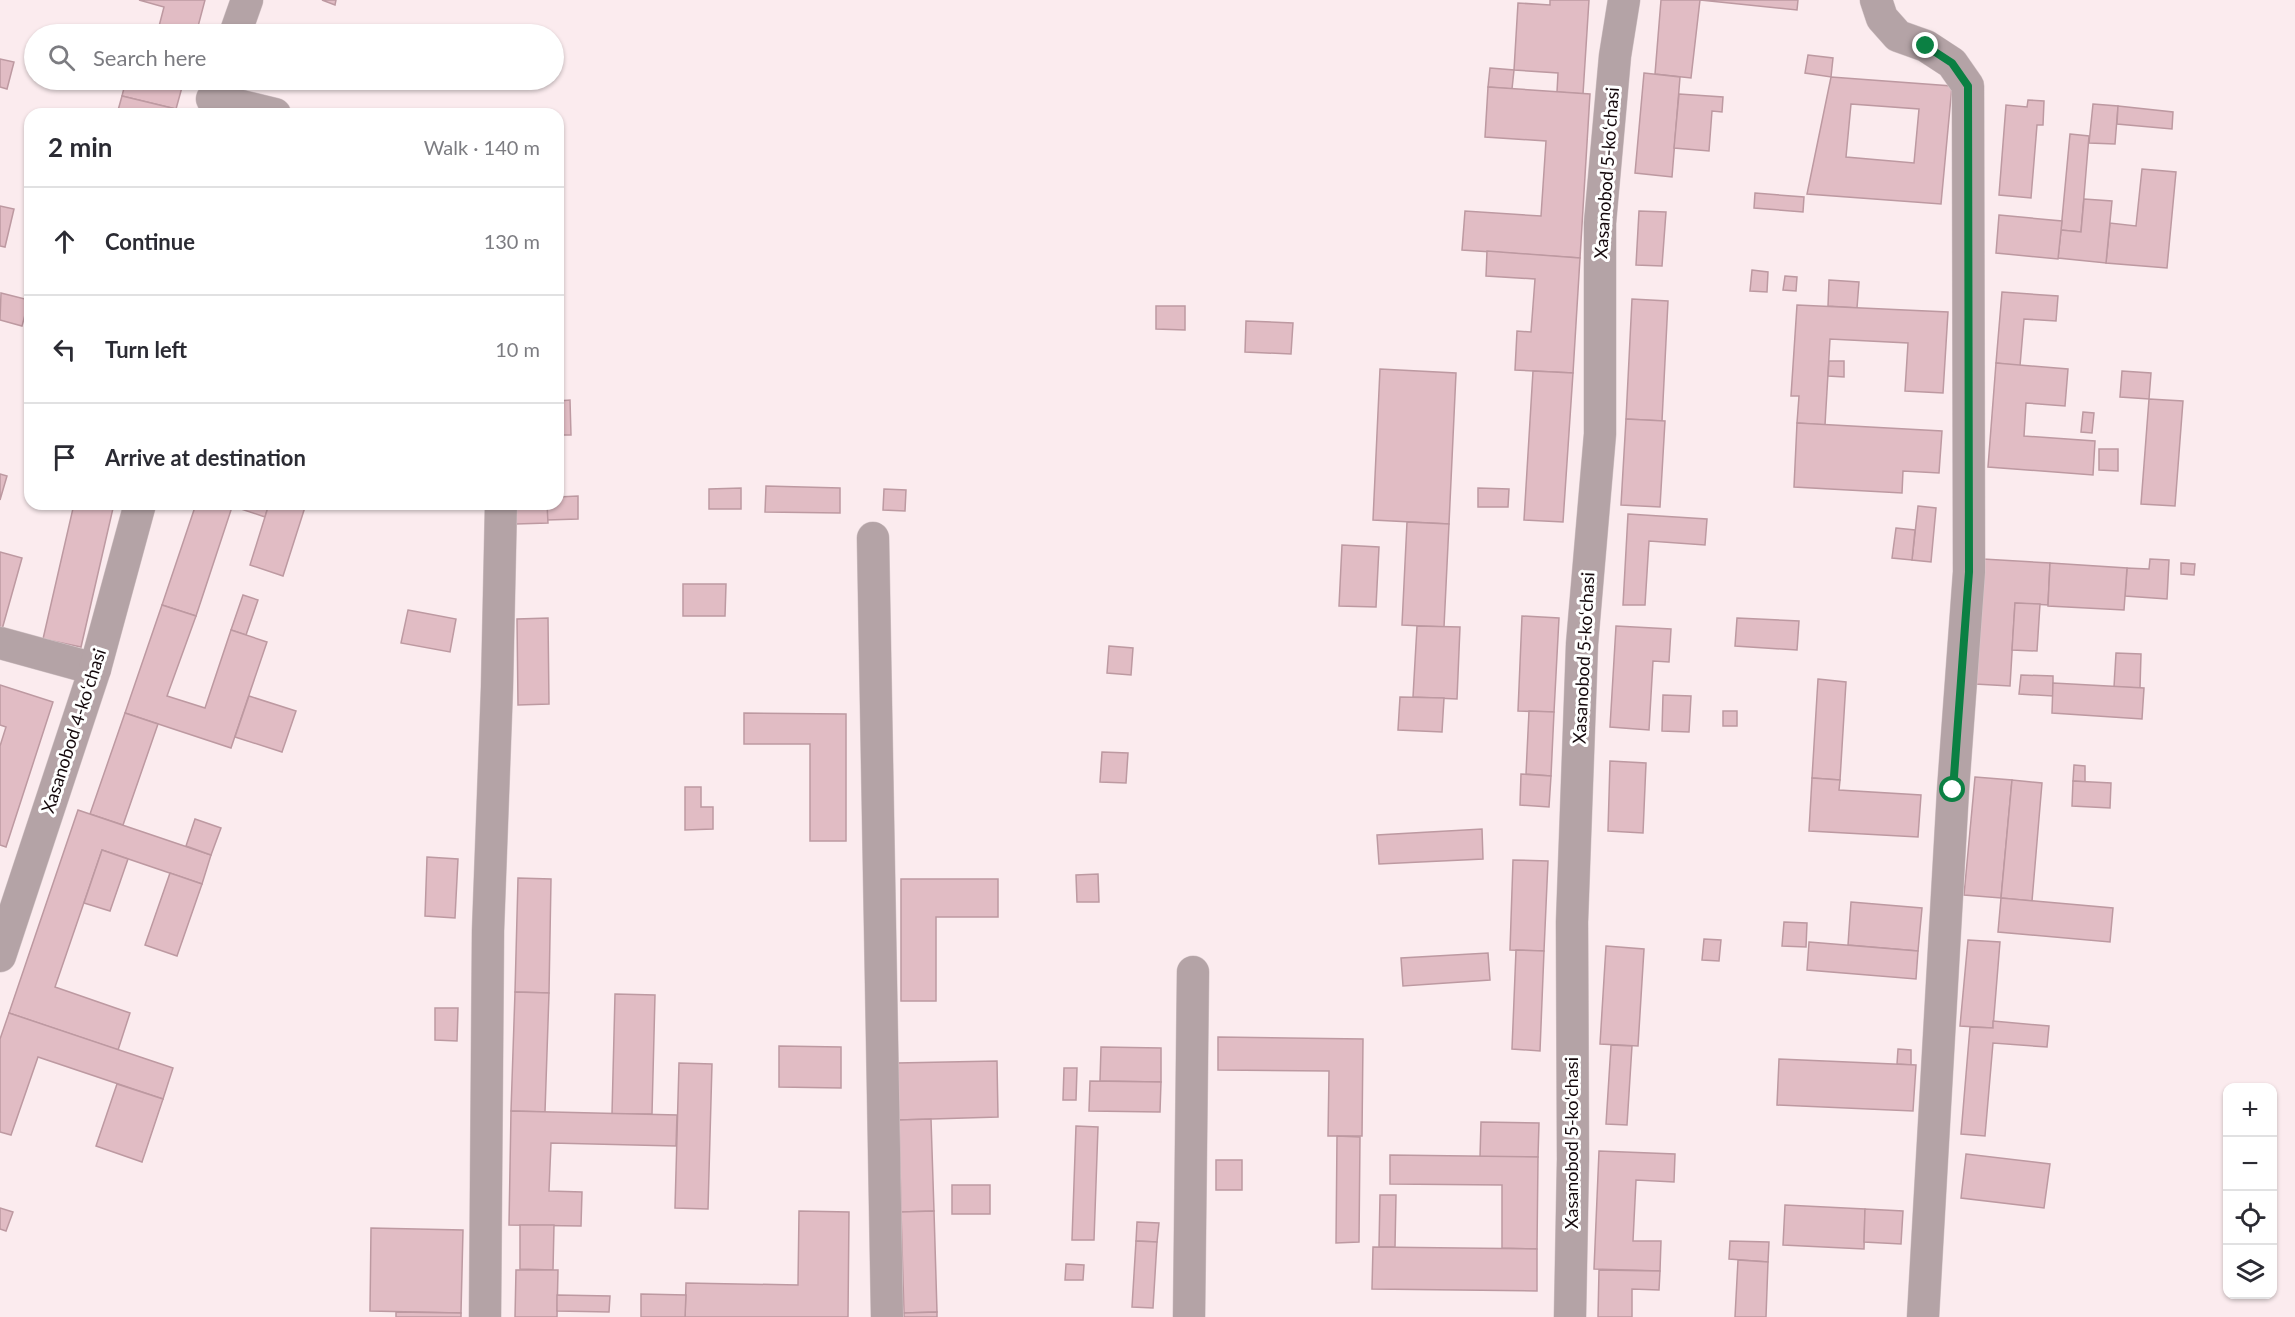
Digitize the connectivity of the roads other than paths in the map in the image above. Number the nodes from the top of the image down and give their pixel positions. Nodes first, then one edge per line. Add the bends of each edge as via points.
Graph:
1 (247, 0) edge
2 (1624, 0) edge
3 (1876, 0) edge
4 (239, 24) edge
5 (213, 97) edge
6 (252, 108) edge
7 (138, 510) edge
8 (501, 510) edge
9 (873, 538) dead end
10 (0, 643) edge
11 (95, 669) junction
12 (0, 956) edge
13 (1193, 972) dead end
14 (485, 1317) edge
15 (887, 1317) edge
16 (1189, 1317) edge
17 (1570, 1317) edge
18 (1923, 1317) edge

1 - 4 street
2 - 17 street, Xasanobod 5-koʻchasi via 1600,223 1600,434 1582,644 1572,922
3 - 18 street via 1882,18 1898,36 1926,46 1952,63 1968,86 1969,572
5 - 6 street
7 - 11 street, Xasanobod 4-koʻchasi
8 - 14 street via 489,931
9 - 15 street
10 - 11 street
11 - 12 street, Xasanobod 4-koʻchasi
13 - 16 street

